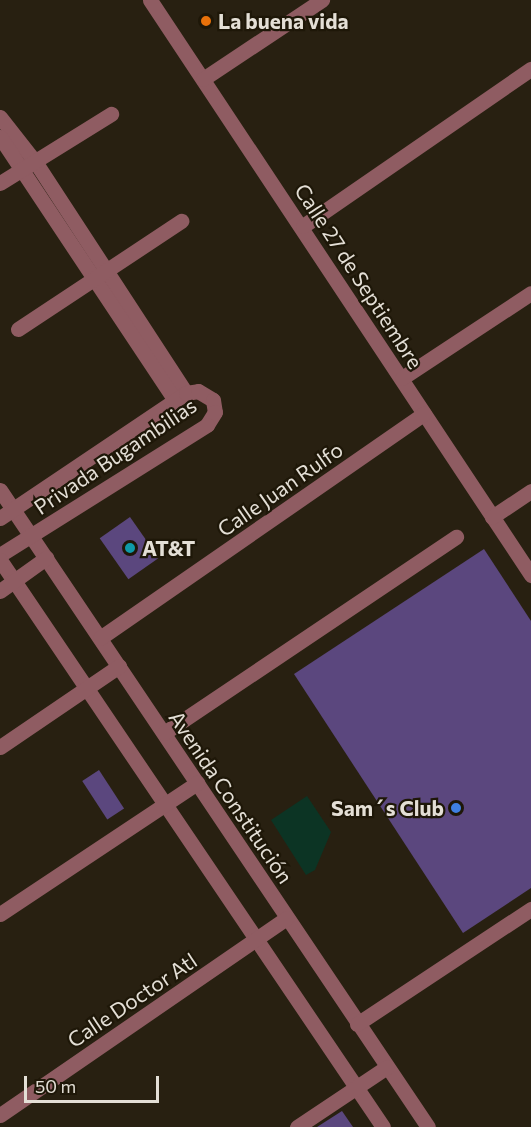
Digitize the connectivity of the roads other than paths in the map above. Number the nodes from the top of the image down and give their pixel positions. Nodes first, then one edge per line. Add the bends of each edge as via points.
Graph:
1 (150, 0) edge
2 (322, 0) edge
3 (531, 69) edge
4 (203, 79) junction
5 (111, 114) dead end
6 (0, 117) edge
7 (0, 137) edge
8 (36, 163) junction
9 (21, 171) junction
10 (0, 183) edge
11 (181, 221) dead end
12 (303, 226) junction
13 (100, 274) junction
14 (531, 293) edge
15 (18, 329) dead end
16 (402, 378) junction
17 (180, 397) junction
18 (424, 414) junction
19 (0, 490) edge
20 (531, 491) edge
21 (13, 509) junction
22 (492, 517) junction
23 (0, 518) edge
24 (31, 536) junction
25 (456, 537) dead end
26 (0, 555) edge
27 (46, 558) junction
28 (0, 560) edge
29 (531, 575) edge
30 (14, 581) junction
31 (0, 591) edge
32 (100, 638) junction
33 (119, 666) junction
34 (88, 688) junction
35 (164, 733) junction
36 (0, 747) edge
37 (196, 783) junction
38 (165, 803) junction
39 (531, 909) edge
40 (0, 914) edge
41 (287, 918) junction
42 (257, 940) junction
43 (357, 1024) junction
44 (387, 1067) junction
45 (357, 1087) junction
46 (0, 1115) edge
47 (297, 1127) edge
48 (383, 1127) edge
49 (428, 1127) edge

1 - 4 street, Calle 27 de Septiembre
2 - 4 street
3 - 12 street
4 - 12 street, Calle 27 de Septiembre
5 - 8 street
6 - 8 street, Privada Bugambilias
7 - 9 street, Privada Bugambilias
8 - 9 street
8 - 13 street, Privada Bugambilias
9 - 10 street
9 - 13 street, Privada Bugambilias
11 - 13 street
12 - 16 street, Calle 27 de Septiembre
13 - 15 street
13 - 17 street, Privada Bugambilias
14 - 16 street
16 - 18 street, Calle 27 de Septiembre
17 - 21 street, Privada Bugambilias
17 - 24 street, Privada Bugambilias via 198,391 213,400 215,412 207,425
18 - 22 street, Calle 27 de Septiembre
18 - 32 street, Calle Juan Rulfo
19 - 21 street, Avenida Constitución
20 - 22 street
21 - 23 street, Privada Bugambilias
21 - 24 street, Avenida Constitución
22 - 29 street, Calle 27 de Septiembre
24 - 26 street, Privada Bugambilias
24 - 27 street, Avenida Constitución
25 - 35 street
27 - 30 street
27 - 32 street, Avenida Constitución
28 - 30 street
30 - 31 street
30 - 34 street
32 - 33 street, Avenida Constitución
33 - 34 street
33 - 35 street, Avenida Constitución
34 - 36 street
34 - 38 street
35 - 37 street, Avenida Constitución
37 - 38 street
37 - 41 street, Avenida Constitución
38 - 40 street
38 - 42 street
39 - 43 street
41 - 42 street, Calle Doctor Atl
41 - 43 street, Avenida Constitución
42 - 45 street
42 - 46 street, Calle Doctor Atl
43 - 44 street, Avenida Constitución
44 - 45 street
44 - 49 street, Avenida Constitución
45 - 47 street
45 - 48 street

